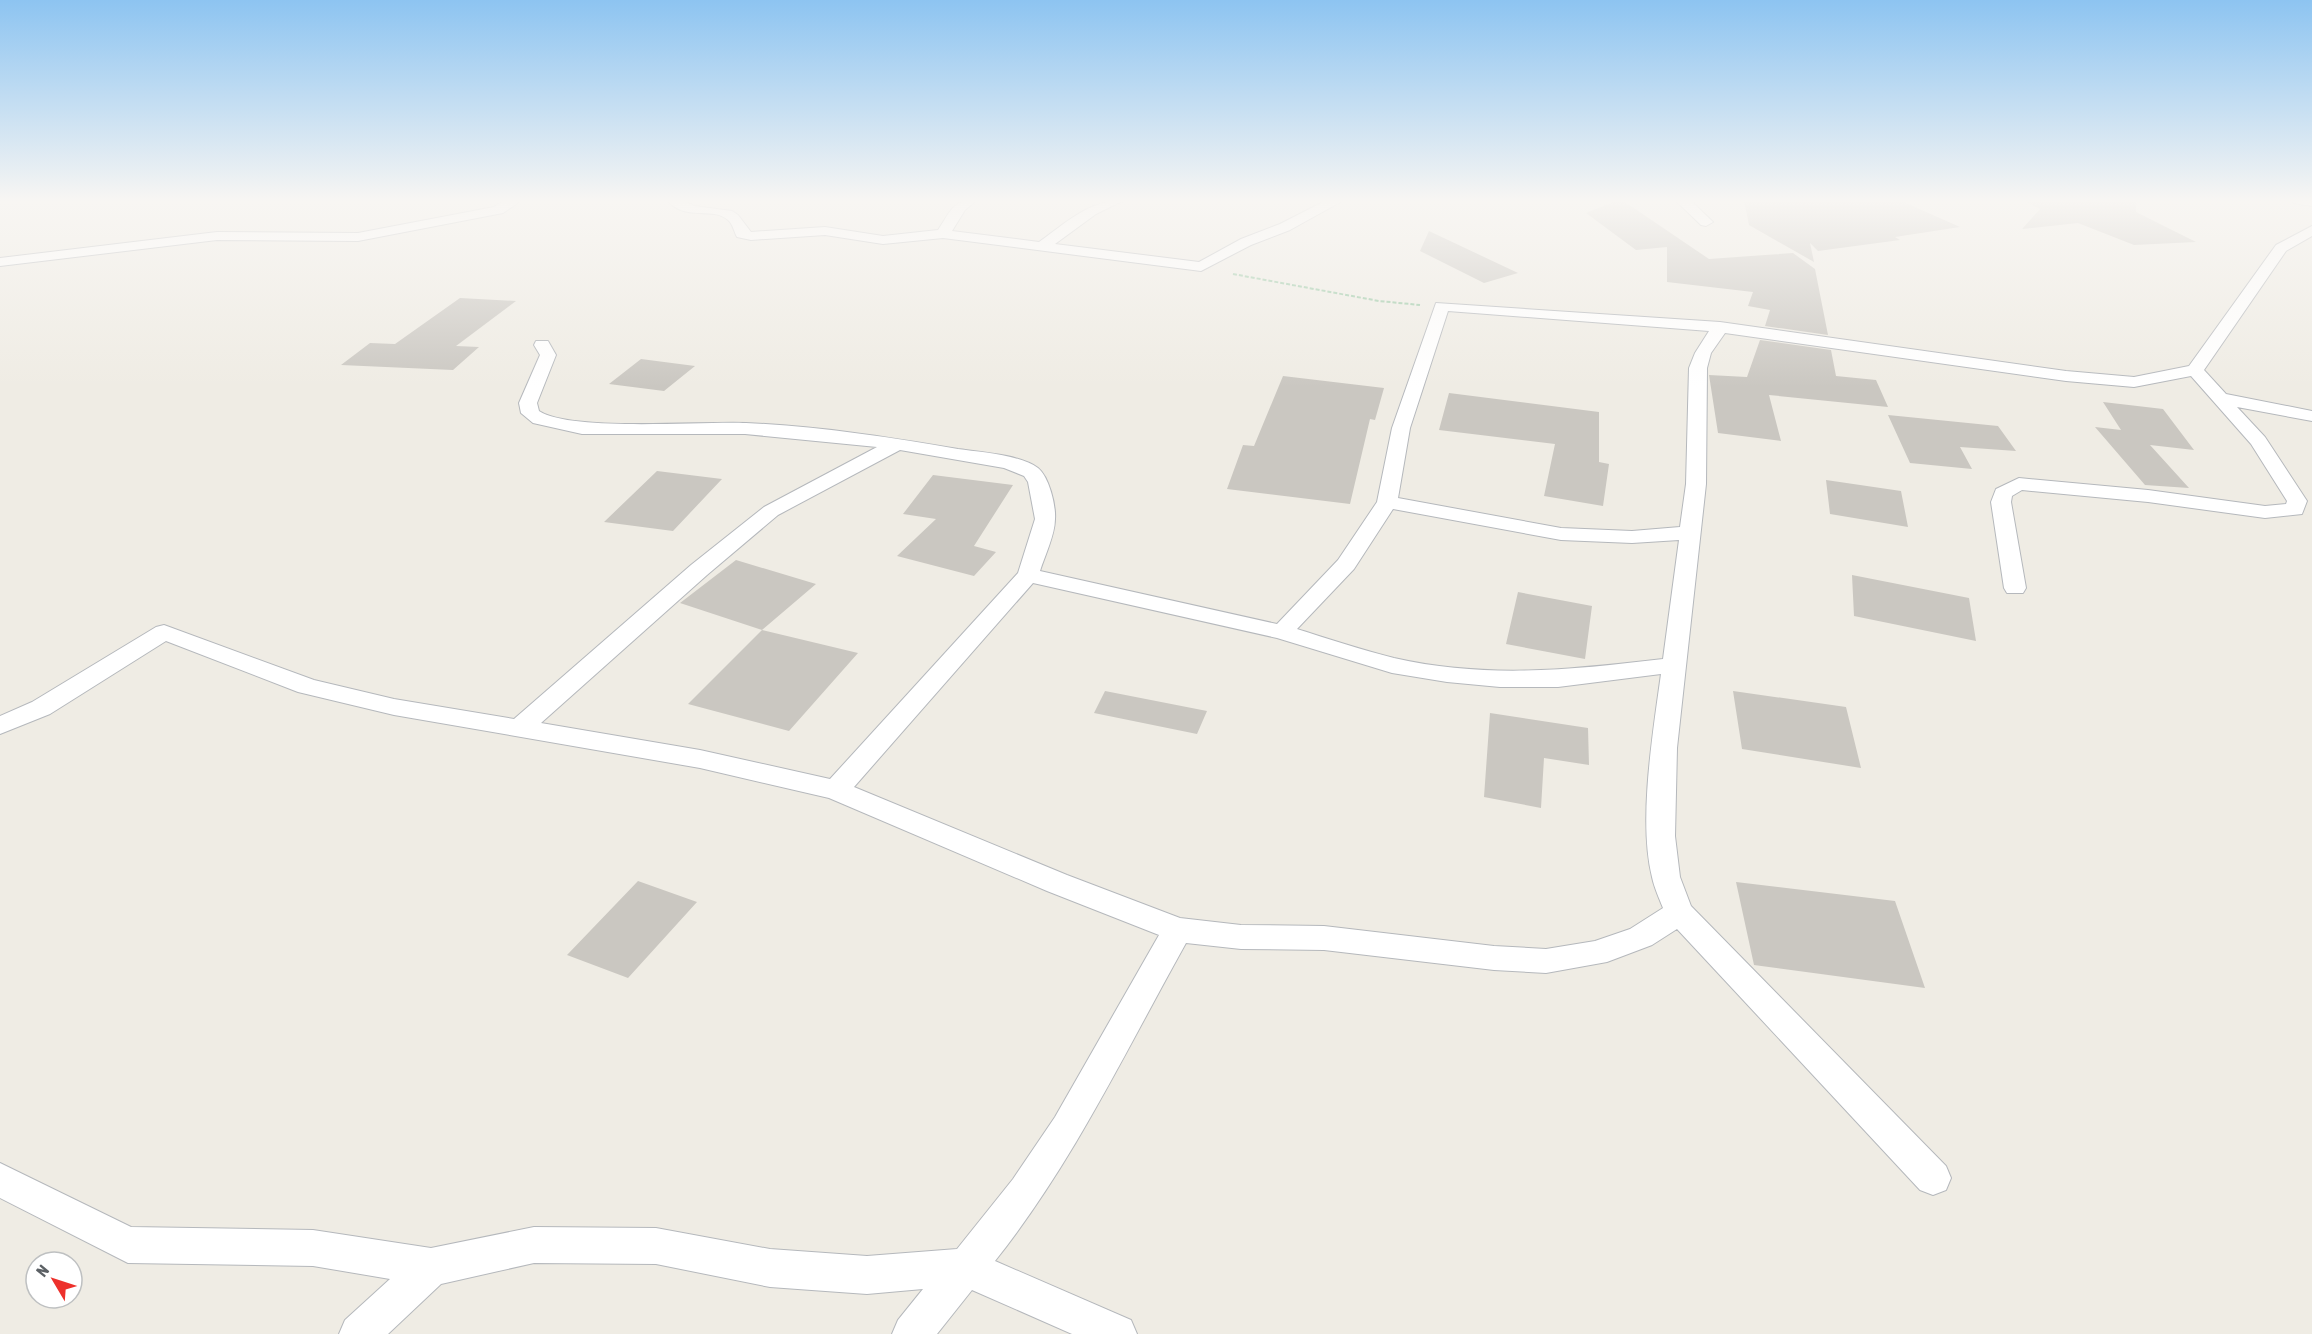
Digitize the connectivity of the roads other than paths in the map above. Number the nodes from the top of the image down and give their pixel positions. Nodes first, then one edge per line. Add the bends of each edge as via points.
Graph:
1 (1167, 262) edge
2 (1210, 262) edge
3 (2272, 262) edge
4 (1720, 327) junction
5 (542, 345) dead end
6 (2195, 370) junction
7 (2220, 398) junction
8 (2312, 416) edge
9 (897, 444) junction
10 (1387, 502) junction
11 (1690, 533) junction
12 (1028, 575) junction
13 (2015, 588) dead end
14 (1282, 632) junction
15 (1674, 665) junction
16 (0, 726) edge
17 (520, 728) junction
18 (836, 790) junction
19 (1679, 912) junction
20 (1178, 930) junction
21 (1933, 1178) dead end
22 (0, 1180) edge
23 (431, 1267) junction
24 (964, 1267) junction
25 (358, 1334) edge
26 (912, 1334) edge
27 (1117, 1334) edge

1 - 2 street via 1201,267
3 - 6 street
4 - 6 street via 2066,376 2134,382
4 - 10 street via 1442,306 1401,428
4 - 11 street via 1698,368 1696,484
5 - 9 street via 548,355 528,403 530,413 539,419 582,428 745,428
6 - 7 street
7 - 8 street
7 - 13 street via 2258,441 2297,501 2295,510 2265,512 2019,484 2003,493 2001,502
9 - 12 street via 1008,463 1030,472 1038,482 1045,519
9 - 17 street via 771,511
10 - 11 street via 1561,534 1632,537
10 - 14 street via 1346,564
11 - 15 street
12 - 14 street
12 - 18 street
14 - 15 street via 1392,665 1500,679 1558,679
15 - 19 street via 1664,748 1661,836 1666,877
16 - 17 street via 41,708 164,632 307,686 394,707
17 - 18 street via 700,759
18 - 20 street
19 - 20 street via 1641,937 1596,954 1546,961 1324,938 1241,937
19 - 21 street
20 - 24 street via 1090,1089 1033,1180
22 - 23 street via 128,1245 313,1248
23 - 24 street via 534,1245 656,1246 770,1268 867,1275
23 - 25 street
24 - 26 street
24 - 27 street

